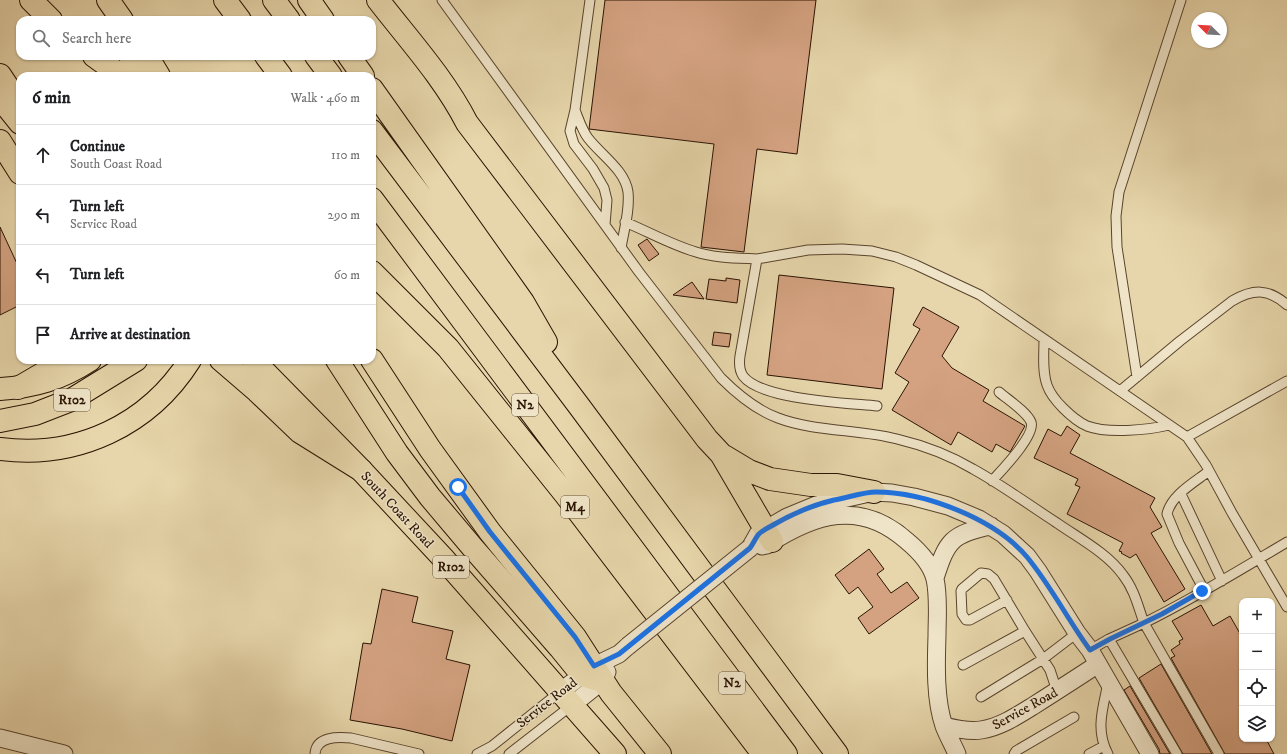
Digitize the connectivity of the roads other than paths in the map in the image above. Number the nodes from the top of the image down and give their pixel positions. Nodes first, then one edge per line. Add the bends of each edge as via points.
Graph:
1 (31, 0) edge
2 (101, 0) edge
3 (108, 0) edge
4 (225, 0) edge
5 (274, 0) edge
6 (309, 0) edge
7 (362, 0) edge
8 (378, 0) edge
9 (442, 0) edge
10 (590, 0) edge
11 (1182, 0) edge
12 (47, 16) edge
13 (109, 16) edge
14 (119, 16) edge
15 (237, 16) edge
16 (286, 16) edge
17 (320, 16) edge
18 (375, 16) edge
19 (376, 17) edge
20 (100, 60) edge
21 (132, 60) edge
22 (149, 60) edge
23 (269, 60) edge
24 (319, 60) edge
25 (352, 60) edge
26 (116, 72) edge
27 (139, 72) edge
28 (157, 72) edge
29 (278, 72) edge
30 (328, 72) edge
31 (360, 72) edge
32 (0, 75) edge
33 (376, 95) edge
34 (0, 98) edge
35 (16, 99) edge
36 (576, 110) junction
37 (16, 118) edge
38 (467, 123) junction
39 (376, 136) edge
40 (0, 141) edge
41 (16, 167) edge
42 (376, 204) edge
43 (625, 222) junction
44 (605, 225) junction
45 (621, 248) junction
46 (757, 259) junction
47 (376, 276) edge
48 (1287, 305) edge
49 (1044, 339) junction
50 (35, 364) edge
51 (57, 364) edge
52 (84, 364) edge
53 (130, 364) edge
54 (187, 364) edge
55 (226, 364) edge
56 (257, 364) edge
57 (340, 364) edge
58 (375, 364) edge
59 (1137, 377) junction
60 (1287, 381) edge
61 (6, 388) edge
62 (1120, 391) junction
63 (999, 392) dead end
64 (579, 406) junction
65 (877, 406) dead end
66 (0, 421) edge
67 (1170, 425) junction
68 (1187, 438) junction
69 (0, 449) edge
70 (721, 454) junction
71 (361, 470) junction
72 (1209, 471) junction
73 (992, 481) junction
74 (874, 492) junction
75 (1181, 494) junction
76 (991, 526) junction
77 (768, 535) junction
78 (1287, 542) edge
79 (1259, 559) junction
80 (935, 578) junction
81 (1222, 581) junction
82 (1204, 590) junction
83 (1007, 600) junction
84 (1287, 607) edge
85 (1144, 622) junction
86 (1025, 631) junction
87 (1077, 633) junction
88 (1110, 639) junction
89 (1094, 657) junction
90 (1043, 659) junction
91 (963, 665) dead end
92 (592, 674) junction
93 (1108, 682) junction
94 (1057, 691) junction
95 (981, 697) dead end
96 (566, 698) junction
97 (1074, 717) dead end
98 (944, 726) junction
99 (0, 738) edge
100 (395, 750) edge
101 (1106, 750) edge
102 (47, 752) edge
103 (64, 754) edge
104 (315, 754) edge
105 (419, 754) edge
106 (477, 754) edge
107 (509, 754) edge
108 (615, 754) edge
109 (660, 754) edge
110 (763, 754) edge
111 (786, 754) edge
112 (837, 754) edge
113 (957, 754) edge
114 (1014, 754) edge
115 (1089, 754) edge
116 (1150, 754) edge
117 (1177, 754) edge
118 (1220, 754) edge

1 - 12 main road
2 - 13 main road
3 - 14 main road
4 - 15 main road
5 - 16 main road
6 - 17 main road
7 - 18 main road
8 - 38 main road via 437,76
9 - 44 lane
10 - 36 lane
11 - 59 lane via 1119,192 1116,216 1117,247
19 - 38 main road via 454,112
20 - 26 main road
21 - 27 main road
22 - 28 main road
23 - 29 main road
24 - 30 main road
25 - 31 main road
32 - 35 main road
33 - 64 main road via 523,302
34 - 37 main road
36 - 43 lane via 589,139 626,184 628,193
36 - 44 lane via 570,127 572,139 604,188 607,200
38 - 70 main road
39 - 64 main road
40 - 41 main road
42 - 111 main road, N2
43 - 45 lane
43 - 46 lane via 697,253
44 - 45 lane
45 - 73 lane via 721,378 748,402 777,418 792,422 863,432 925,448 962,463
46 - 49 lane via 828,249 872,251 890,256 916,265 980,295
46 - 65 lane via 740,356 743,377 756,387 788,396
47 - 110 main road, M4 via 448,348 523,441
48 - 59 lane via 1276,296 1265,292 1249,293 1239,297
49 - 62 lane
49 - 67 lane via 1048,386 1054,398 1074,418 1086,425 1103,429 1146,429
50 - 61 main road
51 - 61 main road
52 - 61 main road, R102 via 39,384
53 - 66 main road, R102 via 71,400 36,414
54 - 69 main road via 157,400 141,414 115,430 80,444 56,450
55 - 71 main road, South Coast Road / R102 via 300,432
56 - 71 main road
57 - 92 main road via 397,453 430,497 560,648
58 - 92 main road via 430,449 490,532 575,637
59 - 62 lane
60 - 68 lane
62 - 67 lane
63 - 73 lane via 1026,415 1032,423 1032,428 1012,458
64 - 112 main road
67 - 68 lane
68 - 72 lane
70 - 74 main road via 749,471 770,479 811,485 838,485
70 - 77 main road
71 - 96 main road, South Coast Road / R102
72 - 75 lane
72 - 79 lane
73 - 85 lane via 1093,547 1114,564 1133,592
74 - 76 street, Service Road via 914,496 948,506
74 - 77 street, Service Road via 816,505 787,517
75 - 81 lane
75 - 82 lane via 1170,506 1168,518
76 - 80 street, Service Road via 970,531 948,545
76 - 87 street, Service Road via 1027,556
77 - 80 street, Service Road via 789,531 818,518 849,515 866,518 884,524 904,537 925,558
77 - 92 street, Service Road, bridge via 766,545 750,548
78 - 79 lane
79 - 81 lane
79 - 84 lane
80 - 98 street, Service Road via 936,670
81 - 82 lane
82 - 85 lane
83 - 83 lane via 994,579 988,574 981,573 961,591 962,614 965,619 970,620
83 - 86 lane
85 - 88 lane
85 - 118 lane
86 - 90 lane
86 - 91 lane
87 - 89 street, Service Road
87 - 90 lane
88 - 89 lane
88 - 117 lane
89 - 93 street, Service Road
89 - 94 street, Service Road
90 - 94 lane via 1050,670
90 - 95 lane
92 - 96 street, Service Road
92 - 109 main road
93 - 101 lane via 1101,730
93 - 116 street, Service Road
94 - 98 street, Service Road via 991,728 979,731
96 - 106 lane, Service Road
96 - 107 lane, Service Road
96 - 108 main road, South Coast Road / R102
97 - 114 lane
98 - 113 street, Service Road
99 - 102 street
100 - 104 lane via 351,738 332,738 321,742
100 - 105 lane
101 - 115 lane
102 - 103 street

